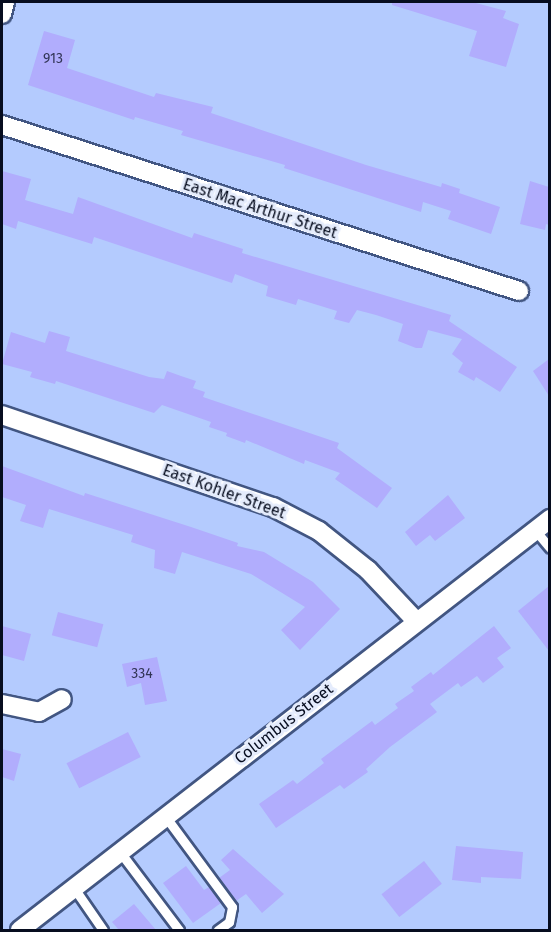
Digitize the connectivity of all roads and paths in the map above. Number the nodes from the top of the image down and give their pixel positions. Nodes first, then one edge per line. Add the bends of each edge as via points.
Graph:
1 (5, 2) edge
2 (2, 14) edge
3 (2, 125) edge
4 (519, 291) dead end
5 (2, 415) edge
6 (542, 525) edge
7 (549, 548) edge
8 (416, 621) junction
9 (62, 699) dead end
10 (2, 704) edge
11 (165, 816) junction
12 (120, 852) junction
13 (74, 888) junction
14 (20, 930) edge
15 (103, 930) edge
16 (179, 930) edge
17 (219, 930) edge

1 - 2 street
3 - 4 street, East Mac Arthur Street
5 - 8 street, East Kohler Street via 273,507 318,531 368,570
6 - 7 lane
6 - 8 street, Columbus Street
8 - 11 street, Columbus Street
9 - 10 street via 39,712
11 - 12 street, Columbus Street
11 - 17 lane via 232,907 229,922
12 - 13 street, Columbus Street
12 - 16 lane
13 - 14 street, Columbus Street
13 - 15 lane

